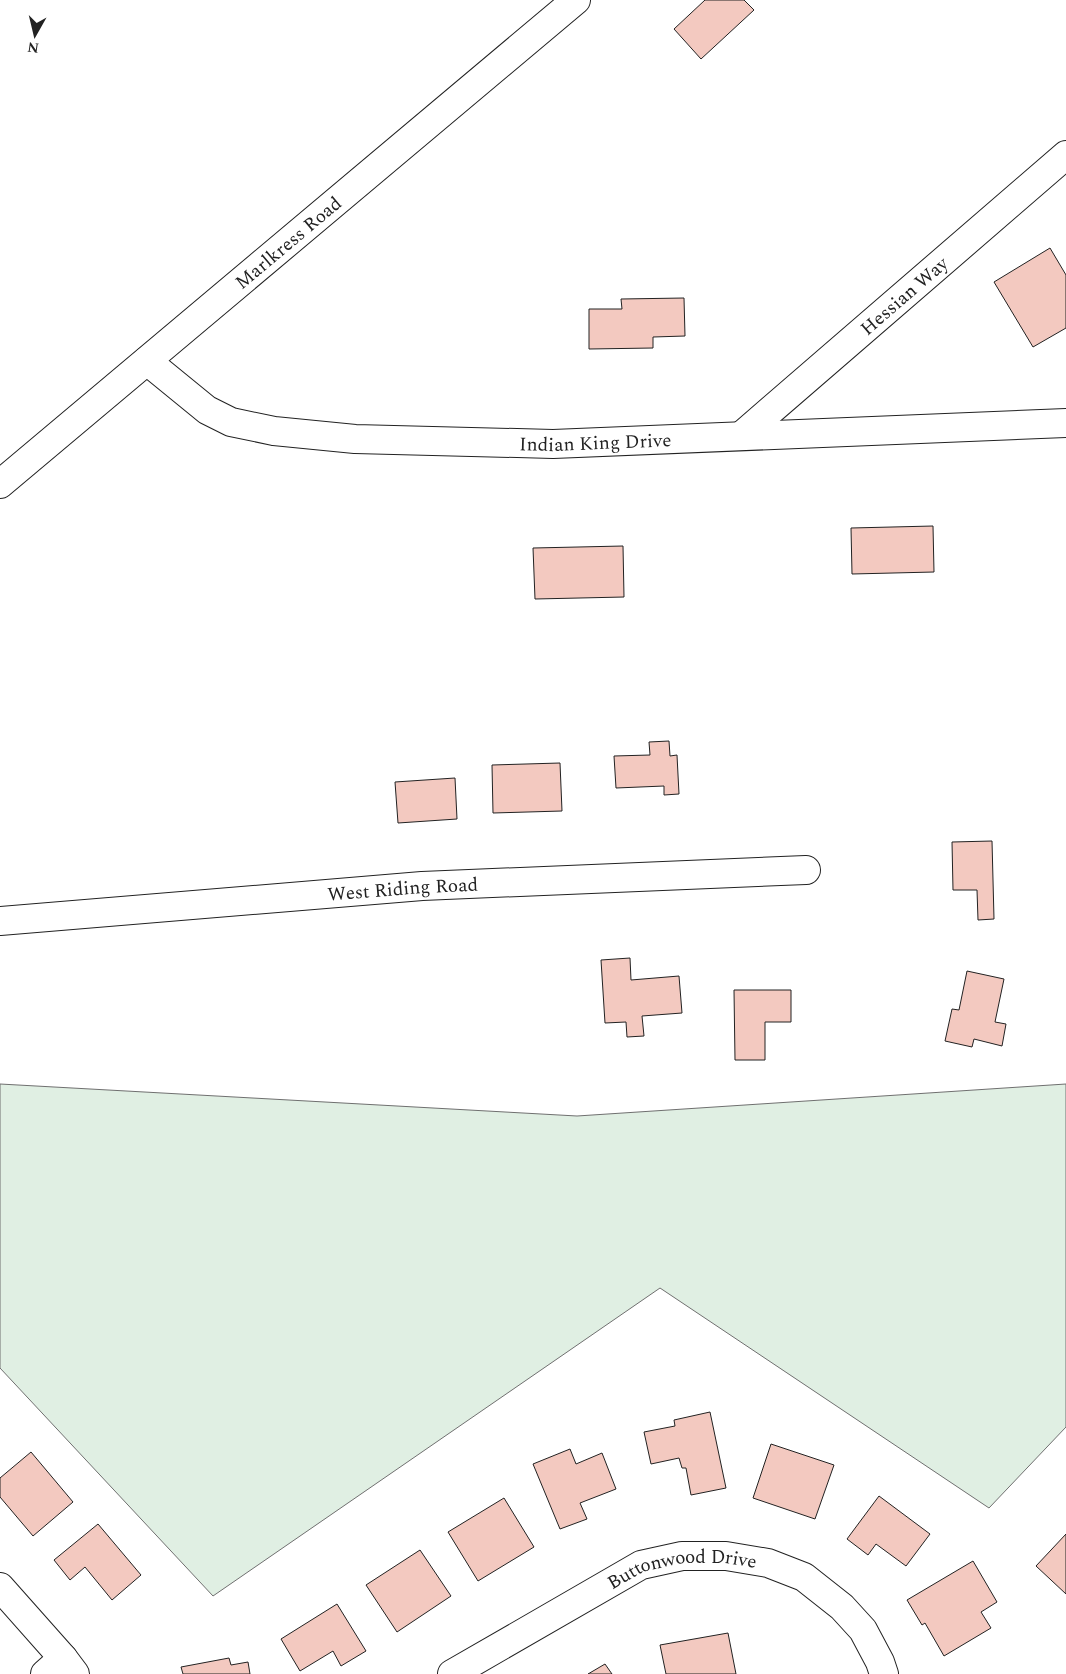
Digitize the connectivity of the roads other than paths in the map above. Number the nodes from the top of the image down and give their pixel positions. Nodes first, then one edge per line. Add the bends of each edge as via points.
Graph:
1 (576, 0) edge
2 (1066, 155) edge
3 (147, 361) junction
4 (1066, 423) edge
5 (740, 436) junction
6 (0, 484) edge
7 (806, 870) dead end
8 (0, 920) edge
9 (0, 1587) edge
10 (61, 1669) edge
11 (452, 1674) edge
12 (884, 1674) edge

1 - 3 street, Marlkress Road
2 - 5 street, Hessian Way
3 - 5 street, Indian King Drive via 207,410 231,422 274,431 355,439 553,444
3 - 6 street, Marlkress Road
4 - 5 street, Indian King Drive
7 - 8 street, West Riding Road via 422,886
9 - 10 street
11 - 12 street, Buttonwood Drive via 641,1565 682,1556 726,1556 768,1563 804,1577 842,1607 863,1630

